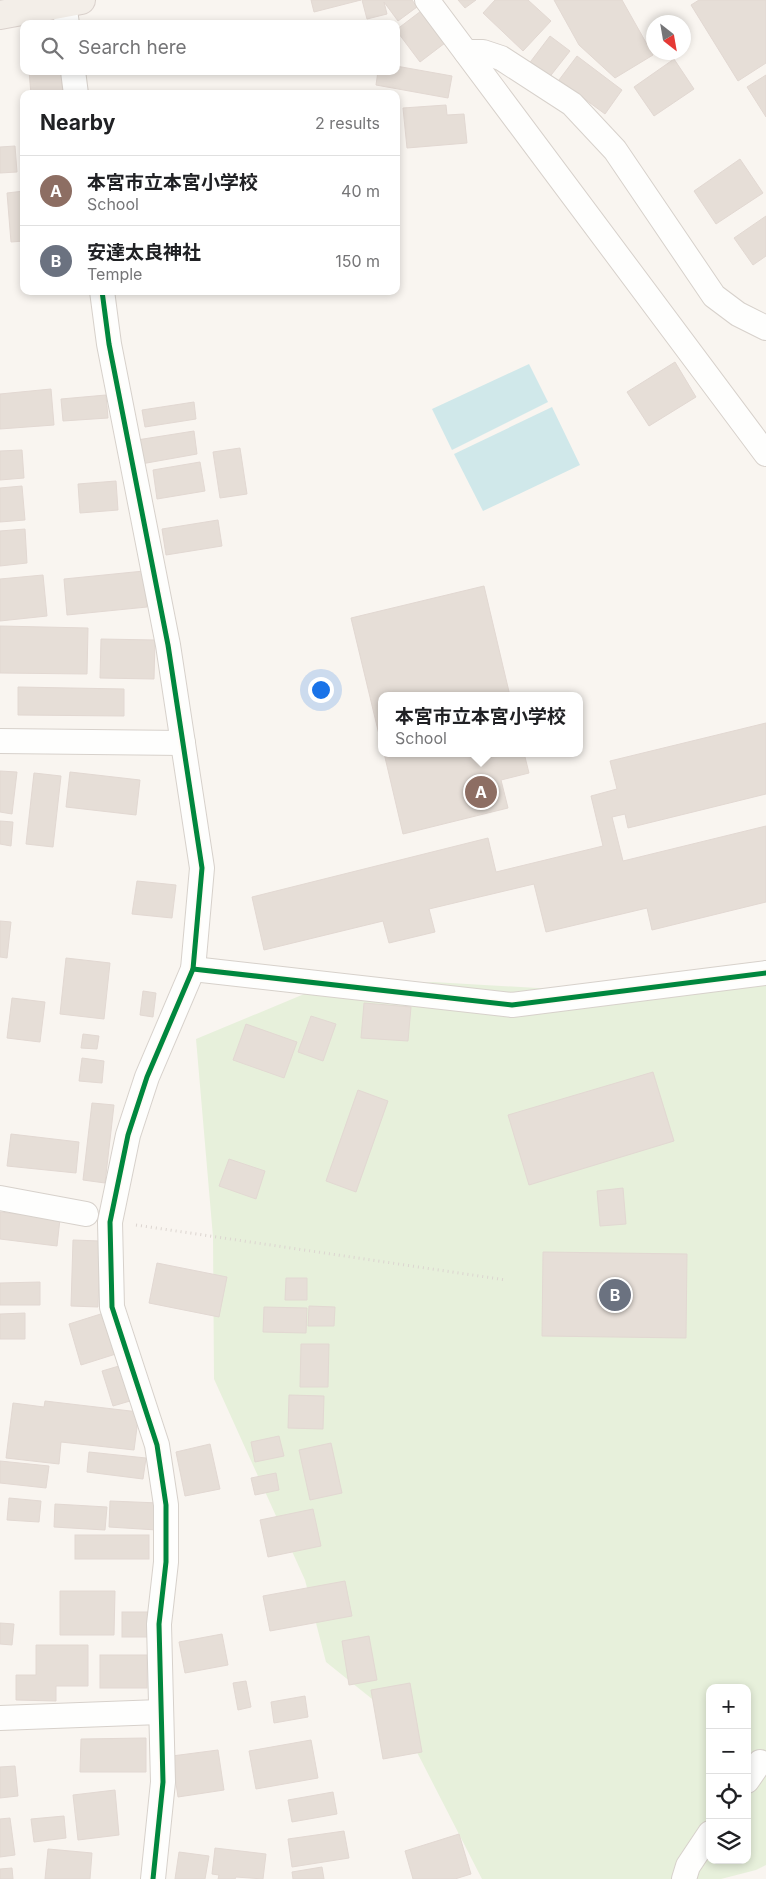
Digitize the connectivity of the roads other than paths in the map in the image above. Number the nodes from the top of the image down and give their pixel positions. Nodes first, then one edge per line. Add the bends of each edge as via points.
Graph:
1 (427, 0) edge
2 (71, 9) edge
3 (0, 15) edge
4 (466, 52) junction
5 (74, 75) edge
6 (75, 90) edge
7 (103, 295) edge
8 (766, 328) edge
9 (766, 454) edge
10 (0, 741) edge
11 (183, 743) junction
12 (193, 969) junction
13 (766, 973) edge
14 (0, 1198) edge
15 (86, 1214) dead end
16 (160, 1712) junction
17 (0, 1718) edge
18 (706, 1839) edge
19 (153, 1879) edge
20 (684, 1879) edge

1 - 4 street
2 - 3 main road
4 - 8 street via 484,52 501,58 572,104 614,150 714,296 738,314
4 - 9 street
5 - 6 street
7 - 11 street via 109,344 168,645
10 - 11 street
11 - 12 street via 202,868
12 - 13 street via 512,1005
12 - 16 street via 128,1135 110,1222 112,1307 157,1445 166,1505 166,1562 159,1624
14 - 15 street
16 - 17 street
16 - 19 street via 163,1782
18 - 20 street via 688,1866

